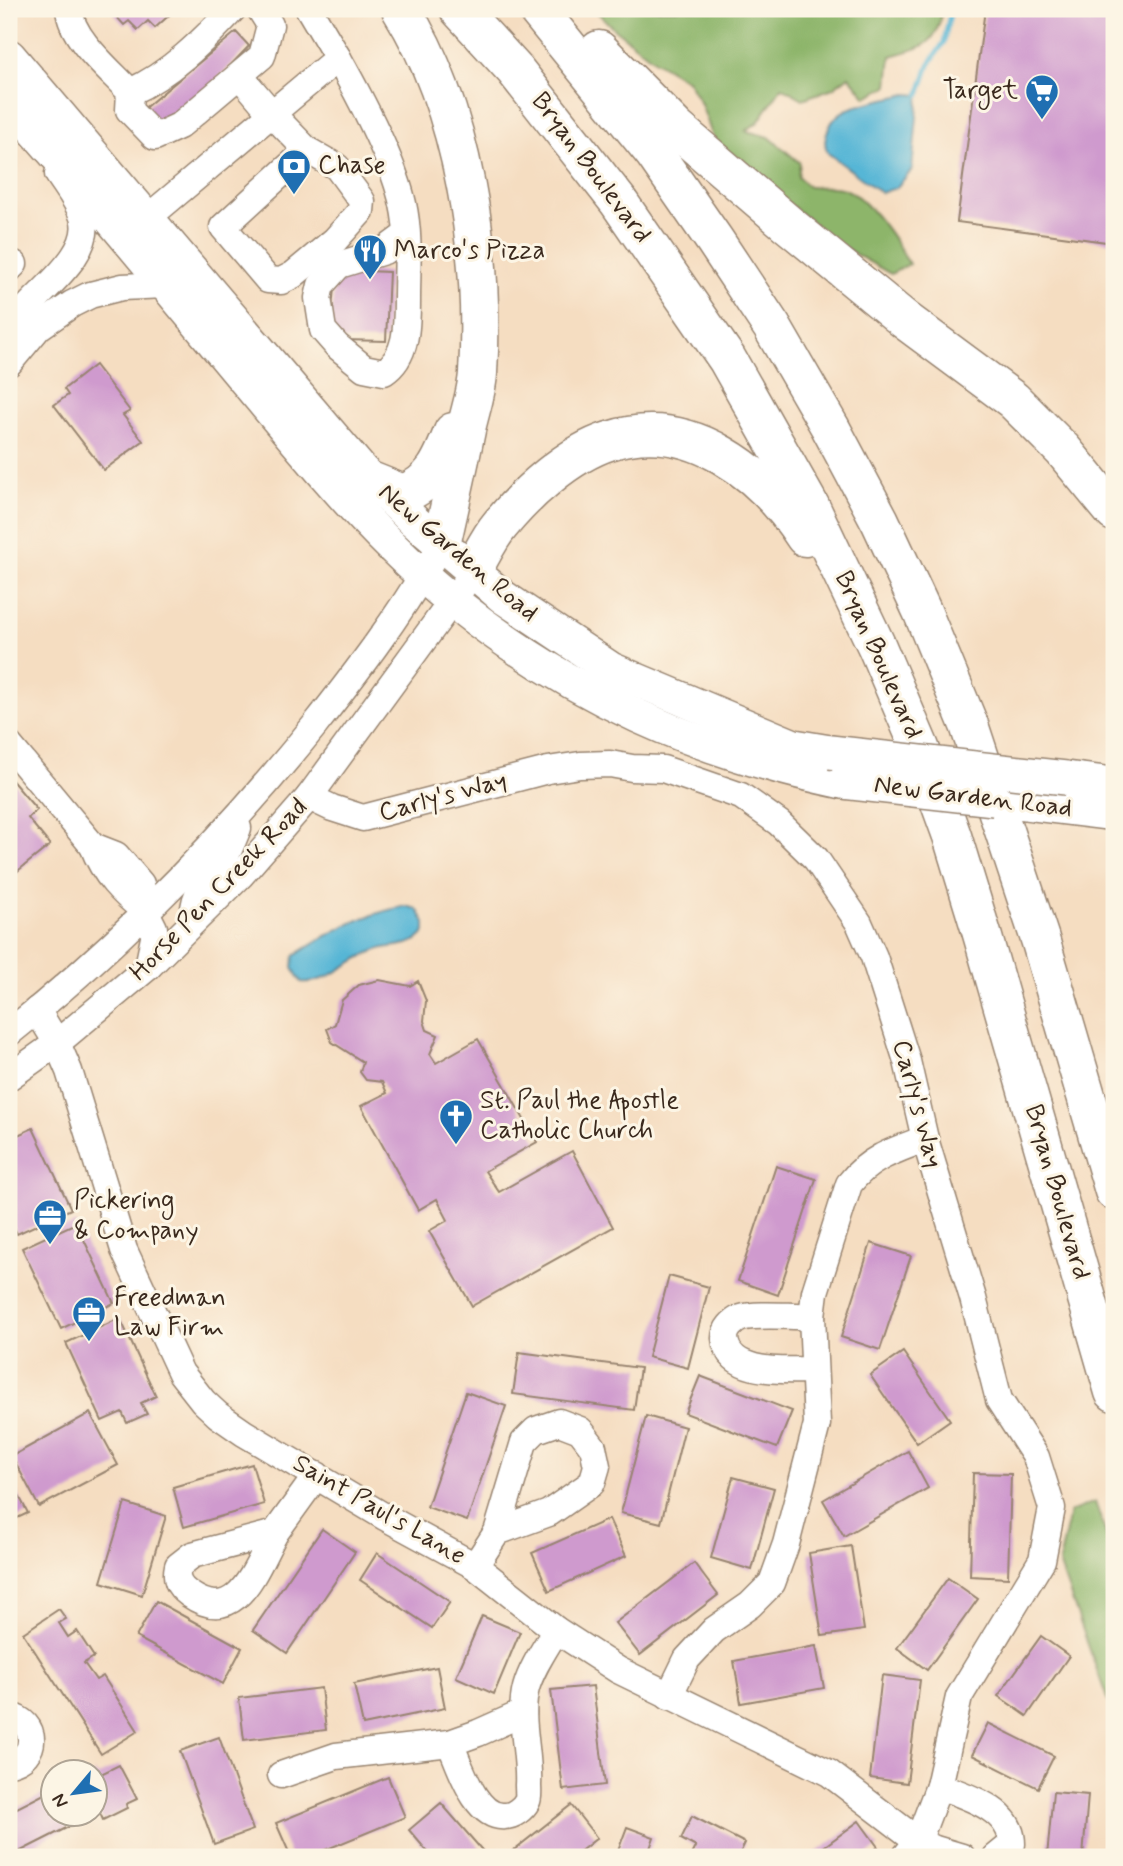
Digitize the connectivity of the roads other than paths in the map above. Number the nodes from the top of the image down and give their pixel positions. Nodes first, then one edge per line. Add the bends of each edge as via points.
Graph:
1 (69, 9) edge
2 (233, 9) edge
3 (260, 9) edge
4 (309, 9) edge
5 (401, 9) edge
6 (459, 9) edge
7 (537, 9) edge
8 (558, 9) edge
9 (9, 55) edge
10 (338, 58) junction
11 (240, 76) junction
12 (130, 92) junction
13 (13, 107) edge
14 (273, 115) junction
15 (307, 150) junction
16 (136, 228) junction
17 (407, 234) junction
18 (165, 285) junction
19 (9, 332) edge
20 (9, 363) edge
21 (473, 397) junction
22 (373, 482) junction
23 (1114, 512) edge
24 (432, 560) junction
25 (463, 586) junction
26 (9, 745) edge
27 (920, 748) junction
28 (1114, 784) edge
29 (1069, 793) junction
30 (309, 797) junction
31 (249, 803) junction
32 (1114, 814) edge
33 (146, 912) junction
34 (194, 921) junction
35 (148, 967) junction
36 (37, 1010) junction
37 (9, 1033) edge
38 (57, 1043) junction
39 (9, 1077) edge
40 (925, 1139) junction
41 (1114, 1191) edge
42 (812, 1316) junction
43 (813, 1370) junction
44 (1114, 1392) edge
45 (317, 1475) junction
46 (496, 1532) dead end
47 (275, 1533) dead end
48 (475, 1566) junction
49 (556, 1630) junction
50 (669, 1696) junction
51 (523, 1713) junction
52 (9, 1716) edge
53 (450, 1743) junction
54 (9, 1763) edge
55 (281, 1775) dead end
56 (939, 1786) junction
57 (911, 1849) edge
58 (962, 1857) edge
59 (996, 1857) edge

1 - 12 street via 79,37
2 - 12 street via 162,75
3 - 11 street via 270,25 262,56
4 - 10 street
5 - 21 highway via 432,68 464,177 478,300 478,375
6 - 27 highway, Bryan Boulevard via 515,70 601,179 727,359 810,506
7 - 41 highway, Bryan Boulevard via 654,153 715,241 779,338 880,521 969,725 1040,939
8 - 23 highway via 677,129 905,320 1013,400 1063,450
9 - 16 main road, New Garden Road
10 - 14 street
10 - 17 street via 388,162
11 - 12 street via 179,126 155,137 129,110
11 - 14 street
13 - 16 main road, New Garden Road
13 - 19 street via 74,198 85,233 55,281 24,310
14 - 15 street
14 - 16 street
15 - 15 street via 223,228 268,280 281,281 293,275 361,211 362,201 337,167
16 - 18 main road, New Garden Road
16 - 22 main road, New Garden Road
17 - 17 street via 384,251 339,265 321,285 318,298 323,330 364,368 384,372 401,355 407,318
18 - 20 street via 122,287 72,304 39,327
18 - 24 main road, New Garden Road via 312,460 388,542
21 - 22 highway via 436,472 423,484 403,494
21 - 24 highway
22 - 24 main road, New Garden Road
24 - 25 main road, New Garden Road
24 - 31 street, Horse Pen Creek Road via 360,668
25 - 27 highway via 500,526 545,479 587,450 611,440 652,435 700,444 751,473 794,520
25 - 29 main road, New Garden Road, bridge via 503,597 611,669 794,746
25 - 29 main road, New Garden Road, bridge via 506,640 575,685 636,717 723,751 843,782
25 - 30 street, Horse Pen Creek Road
26 - 33 street via 93,846 100,865 122,892
27 - 44 highway, Bryan Boulevard via 982,934
28 - 29 main road, New Garden Road
29 - 32 main road, New Garden Road
30 - 34 street, Horse Pen Creek Road
30 - 40 street, Carly's Way via 363,818 538,772 610,764 663,769 741,796 779,823 816,859 859,923 890,1005
31 - 33 street, Horse Pen Creek Road
31 - 34 street via 225,857 198,891
33 - 35 street via 154,928
33 - 36 street, Horse Pen Creek Road
34 - 35 street, Horse Pen Creek Road
35 - 38 street, Horse Pen Creek Road
36 - 37 street, Horse Pen Creek Road
36 - 38 street, Saint Paul's Lane
38 - 39 street, Horse Pen Creek Road
38 - 45 street, Saint Paul's Lane via 124,1250 181,1373 218,1415
40 - 42 street via 878,1157 849,1184 815,1292
40 - 56 street, Carly's Way via 999,1400 1036,1457 1052,1508 1042,1560 959,1698
42 - 43 street
42 - 43 street via 743,1317 725,1336 731,1353 752,1367
43 - 50 street via 817,1423 772,1583 714,1630 687,1659
45 - 47 street
45 - 48 street, Saint Paul's Lane
46 - 48 street
48 - 49 street, Saint Paul's Lane
49 - 50 street, Saint Paul's Lane
49 - 51 street via 526,1689
50 - 57 street, Saint Paul's Lane via 829,1773
51 - 53 street
51 - 53 street via 528,1800 519,1811 506,1816 491,1814 479,1805
52 - 54 street via 25,1723 32,1742 23,1758
53 - 55 street via 336,1756
56 - 57 street, Carly's Way
56 - 59 street via 1002,1816 1012,1844
57 - 58 street, Saint Paul's Lane via 935,1849

